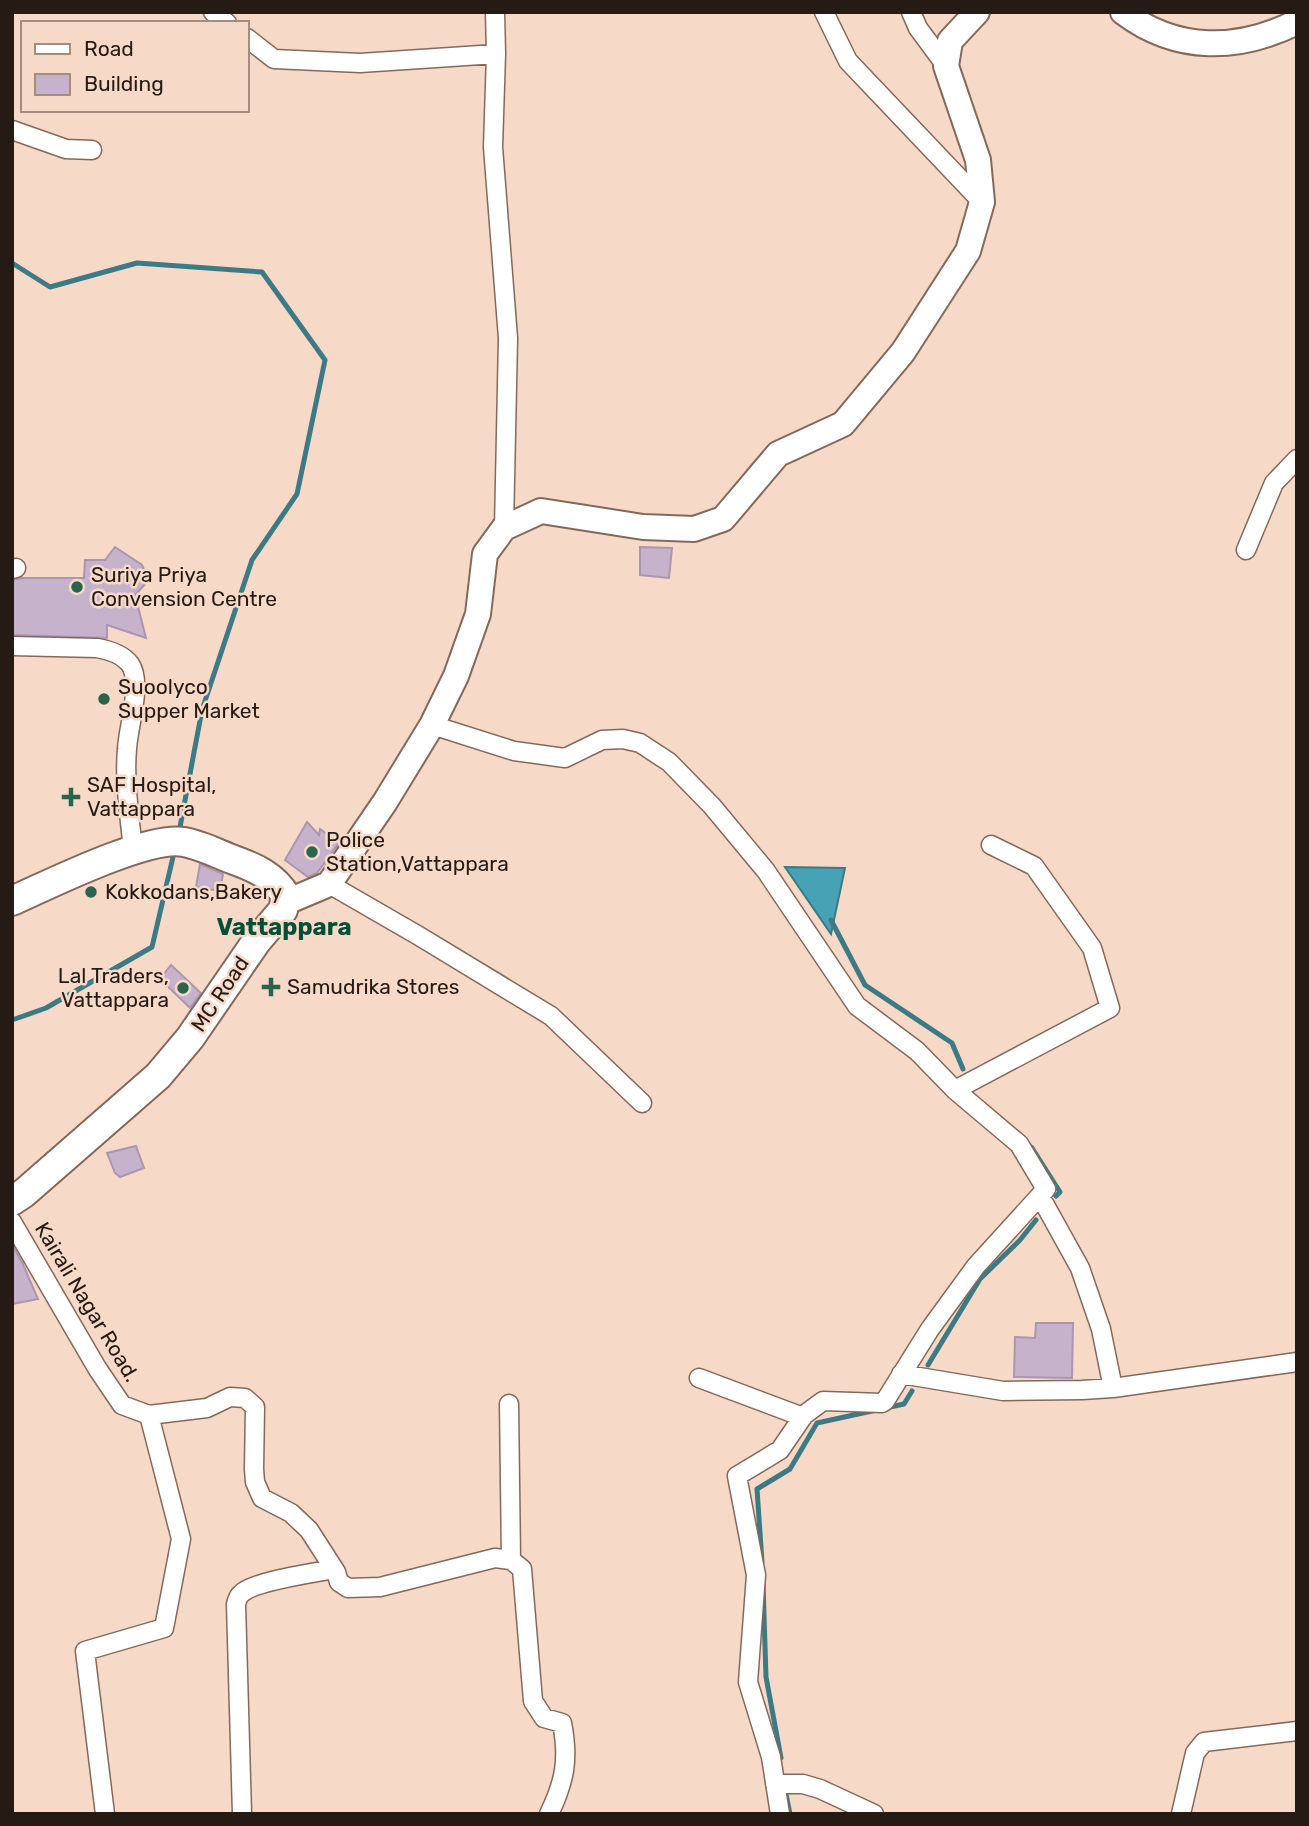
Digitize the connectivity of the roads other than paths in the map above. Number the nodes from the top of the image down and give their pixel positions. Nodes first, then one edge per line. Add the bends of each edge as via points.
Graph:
1 (495, 12) edge
2 (824, 12) edge
3 (911, 12) edge
4 (977, 12) edge
5 (1123, 12) edge
6 (1297, 22) edge
7 (248, 39) edge
8 (496, 54) junction
9 (946, 66) junction
10 (12, 130) edge
11 (92, 150) dead end
12 (982, 202) junction
13 (1297, 459) edge
14 (504, 528) junction
15 (1246, 550) dead end
16 (12, 646) edge
17 (432, 725) junction
18 (991, 845) dead end
19 (133, 851) junction
20 (329, 884) junction
21 (12, 901) edge
22 (284, 903) junction
23 (955, 1090) junction
24 (642, 1103) dead end
25 (1040, 1196) junction
26 (12, 1200) edge
27 (12, 1222) edge
28 (1297, 1362) edge
29 (901, 1374) junction
30 (699, 1378) dead end
31 (1113, 1388) junction
32 (509, 1404) dead end
33 (149, 1415) junction
34 (803, 1417) junction
35 (511, 1560) junction
36 (334, 1569) junction
37 (1297, 1731) edge
38 (775, 1784) junction
39 (105, 1814) edge
40 (242, 1814) edge
41 (549, 1814) edge
42 (780, 1814) edge
43 (874, 1814) edge
44 (1181, 1814) edge

1 - 8 street
2 - 12 street via 848,61
3 - 9 street
4 - 9 main road via 950,41
5 - 6 main road via 1157,34 1198,43 1230,43 1270,35
7 - 8 street via 274,59 360,63
8 - 14 street via 494,147 508,338
9 - 12 main road via 978,160
10 - 11 street via 66,149
12 - 14 main road via 968,251 903,352 843,424 778,454 723,519 694,529 643,527 541,511
13 - 15 street via 1274,484
14 - 17 main road via 485,554 478,614
16 - 19 street via 97,648 123,657 131,666 135,685 127,791
17 - 20 main road
17 - 23 street via 514,751 565,758 602,740 623,739 640,743 668,762 766,871 857,1006 917,1051
18 - 23 street via 1034,866 1092,948 1110,1008
19 - 21 main road
19 - 22 main road via 182,841 191,844 249,866 278,883 286,896
20 - 22 main road
20 - 24 street via 551,1016
22 - 26 main road, MC Road via 158,1076
23 - 25 street via 1019,1144 1046,1189
25 - 29 street via 976,1266
25 - 31 street via 1080,1268 1101,1329
27 - 33 street, Kairali Nagar Road. via 122,1405
28 - 31 street
29 - 31 street via 1003,1391
29 - 34 street via 882,1403 823,1401
30 - 34 street
32 - 35 street
33 - 36 street via 207,1408 230,1398 244,1398 255,1407 255,1482 262,1498 291,1513 309,1530
33 - 39 street via 181,1539 164,1628 85,1651
34 - 38 street via 780,1450 737,1476 756,1575 748,1682
35 - 36 street via 495,1558 380,1587 348,1588 339,1582
35 - 41 street via 522,1569 534,1701 544,1718 562,1723 566,1746 562,1788
36 - 40 street via 259,1586 237,1600
37 - 44 street via 1204,1742 1195,1753
38 - 42 street
38 - 43 street via 820,1789

